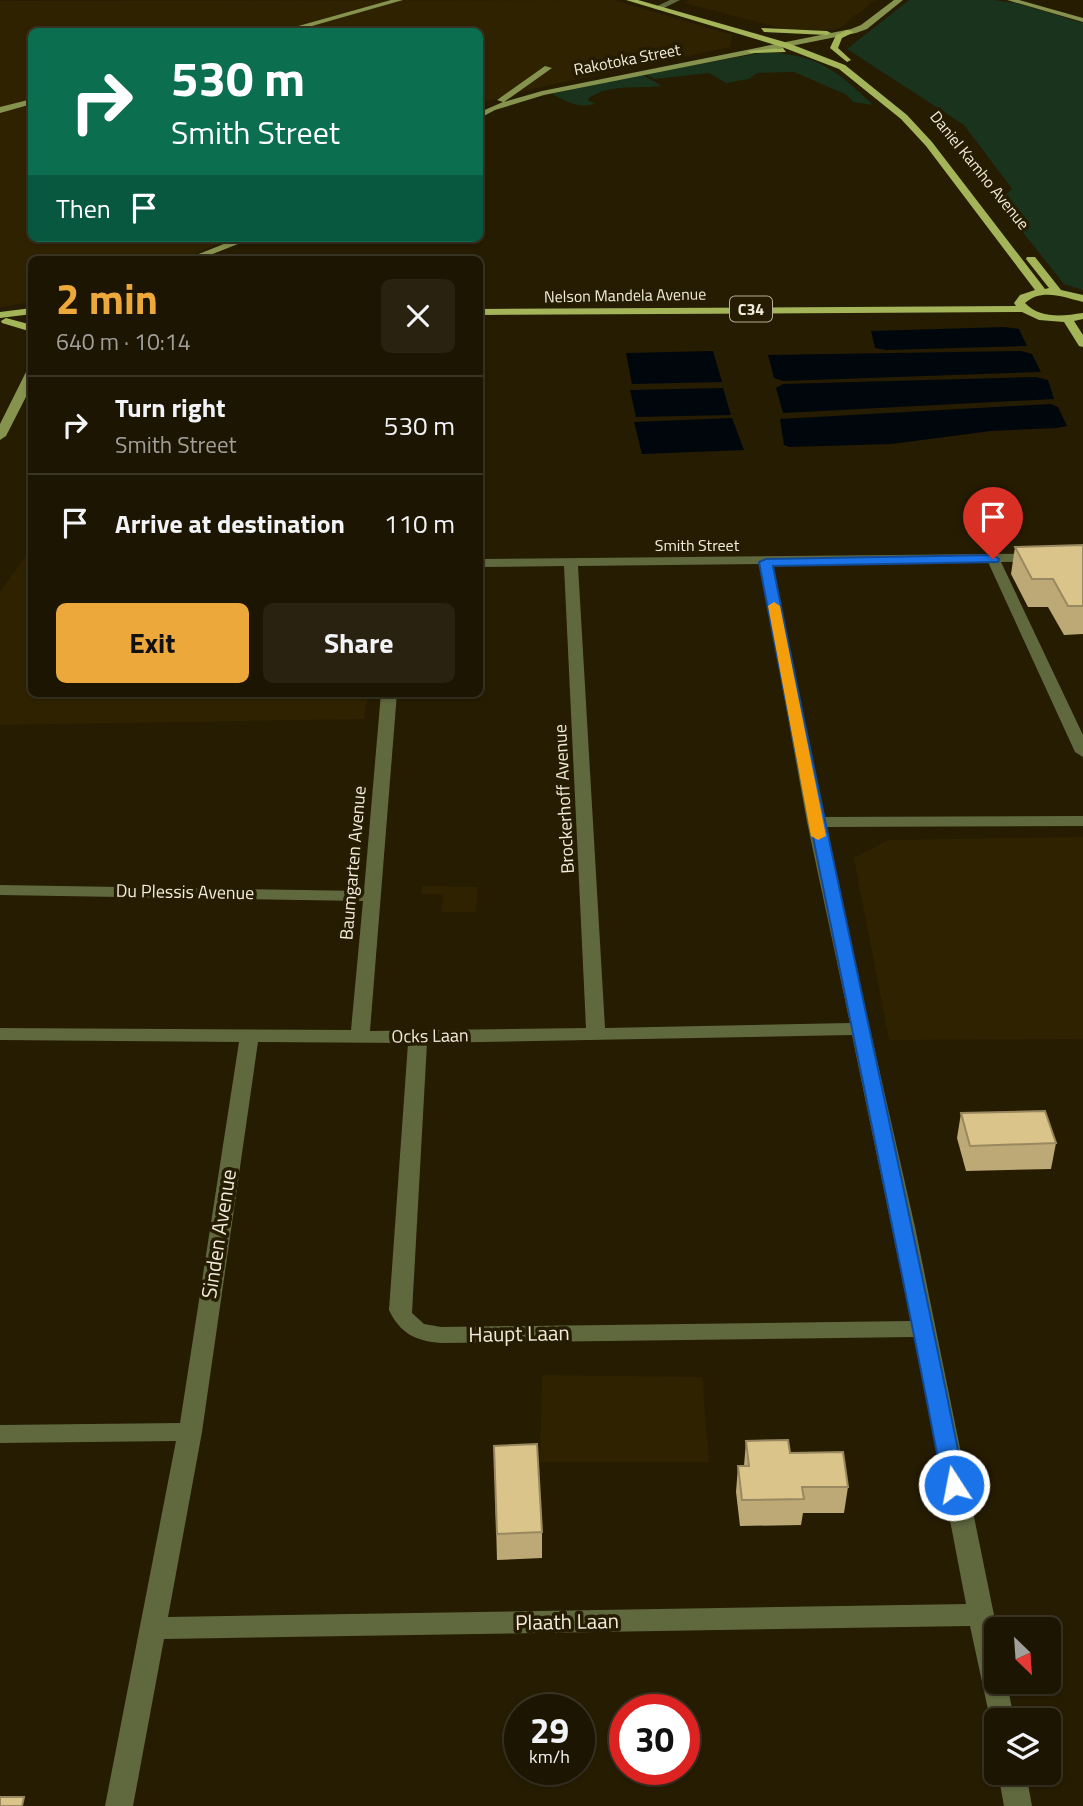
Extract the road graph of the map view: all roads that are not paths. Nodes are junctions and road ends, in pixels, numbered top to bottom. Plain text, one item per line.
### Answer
1 (386, 0) edge
2 (400, 0) edge
3 (630, 0) edge
4 (676, 0) edge
5 (888, 0) edge
6 (900, 0) edge
7 (1011, 0) edge
8 (1032, 0) edge
9 (659, 4) edge
10 (1083, 14) edge
11 (1083, 20) edge
12 (283, 28) edge
13 (295, 28) edge
14 (743, 29) junction
15 (850, 32) junction
16 (827, 33) junction
17 (798, 40) junction
18 (781, 43) junction
19 (746, 50) junction
20 (807, 52) junction
21 (847, 60) junction
22 (856, 65) dead end
23 (548, 68) dead end
24 (28, 100) edge
25 (501, 100) junction
26 (899, 100) dead end
27 (0, 108) edge
28 (483, 108) edge
29 (483, 114) edge
30 (979, 191) dead end
31 (986, 200) dead end
32 (237, 242) edge
33 (252, 242) edge
34 (199, 256) edge
35 (214, 256) edge
36 (1041, 292) junction
37 (1058, 293) junction
38 (1083, 299) edge
39 (1020, 306) junction
40 (483, 309) edge
41 (28, 315) edge
42 (1083, 316) edge
43 (1, 318) edge
44 (1067, 318) junction
45 (28, 328) edge
46 (1083, 344) edge
47 (28, 380) edge
48 (0, 436) edge
49 (1083, 557) edge
50 (993, 559) junction
51 (766, 562) junction
52 (483, 563) edge
53 (571, 564) junction
54 (389, 697) edge
55 (1083, 752) edge
56 (1083, 821) edge
57 (815, 822) junction
58 (0, 890) edge
59 (371, 896) junction
60 (859, 1030) junction
61 (597, 1032) junction
62 (0, 1034) edge
63 (249, 1037) junction
64 (360, 1037) junction
65 (418, 1037) junction
66 (923, 1329) junction
67 (190, 1432) junction
68 (0, 1434) edge
69 (981, 1615) junction
70 (154, 1628) junction
71 (999, 1708) edge
72 (1014, 1785) edge
73 (119, 1806) edge
74 (1018, 1806) edge

1 - 12 street
2 - 13 street
3 - 9 main road
4 - 9 street
5 - 16 street
6 - 15 street
7 - 11 street
8 - 10 street
9 - 14 main road
14 - 16 main road
14 - 17 main road
14 - 18 main road, Daniel Kamho Avenue
14 - 19 main road
15 - 17 street
15 - 21 main road
16 - 17 street
17 - 18 street, Rakotoka Street
17 - 21 main road
18 - 19 street, Rakotoka Street
18 - 20 main road, Daniel Kamho Avenue
19 - 20 main road
19 - 25 street, Rakotoka Street
19 - 29 street, Rakotoka Street
20 - 36 main road, Daniel Kamho Avenue
21 - 22 main road
23 - 25 street
24 - 27 street
25 - 28 street, Rakotoka Street
26 - 30 main road, Daniel Kamho Avenue
31 - 37 main road, Daniel Kamho Avenue
32 - 34 street
33 - 35 street
36 - 37 main road, C34
36 - 39 main road, C34
37 - 38 main road, C34
39 - 40 main road, Nelson Mandela Avenue / C34
39 - 44 main road, C34
41 - 43 main road
42 - 44 main road, C34
43 - 45 main road
44 - 46 main road
47 - 48 street
49 - 50 street, Smith Street
50 - 51 street, Smith Street
50 - 55 street
51 - 53 street, Smith Street
51 - 57 street
52 - 53 street, Smith Street
53 - 61 street, Brockerhoff Avenue
54 - 59 street, Baumgarten Avenue
56 - 57 street
57 - 60 street
58 - 59 street, Du Plessis Avenue
59 - 64 street, Baumgarten Avenue
60 - 61 street, Ocks Laan
60 - 66 street
61 - 65 street, Ocks Laan
62 - 63 street, Ocks Laan
63 - 64 street, Ocks Laan
63 - 67 street, Sinden Avenue
64 - 65 street, Ocks Laan
65 - 66 street, Haupt Laan
66 - 69 street
67 - 68 street
67 - 70 street, Sinden Avenue
69 - 70 street, Plaath Laan
69 - 71 street
70 - 73 street, Sinden Avenue
72 - 74 street

